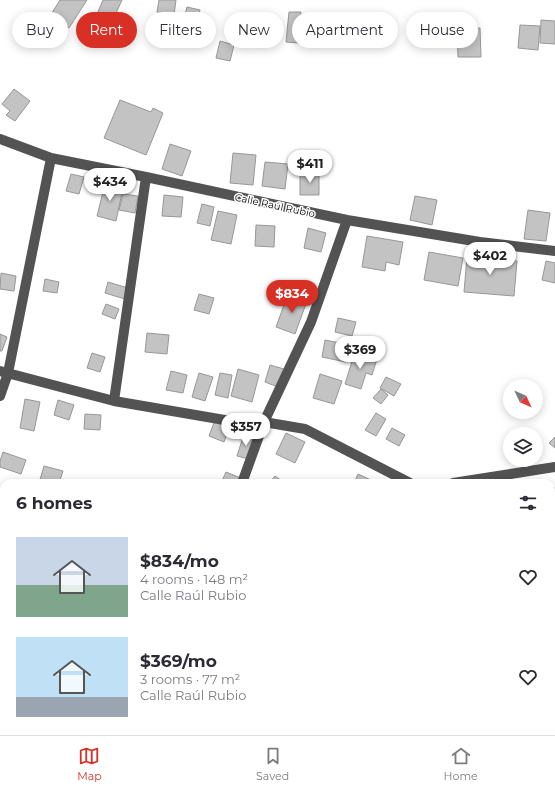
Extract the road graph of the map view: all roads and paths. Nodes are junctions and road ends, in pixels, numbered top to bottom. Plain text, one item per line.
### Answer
1 (0, 139) edge
2 (51, 158) junction
3 (146, 177) junction
4 (347, 220) junction
5 (555, 251) edge
6 (4, 372) edge
7 (0, 396) edge
8 (114, 401) junction
9 (264, 422) junction
10 (555, 467) edge
11 (243, 479) edge
12 (402, 479) edge
13 (478, 479) edge

1 - 2 street, Calle Raúl Rubio
2 - 3 street, Calle Raúl Rubio
2 - 6 street
3 - 4 street, Calle Raúl Rubio
3 - 8 street
4 - 5 street, Calle Raúl Rubio
4 - 9 street
6 - 7 street
6 - 8 street
8 - 9 street
9 - 11 street
9 - 12 street
10 - 13 street

